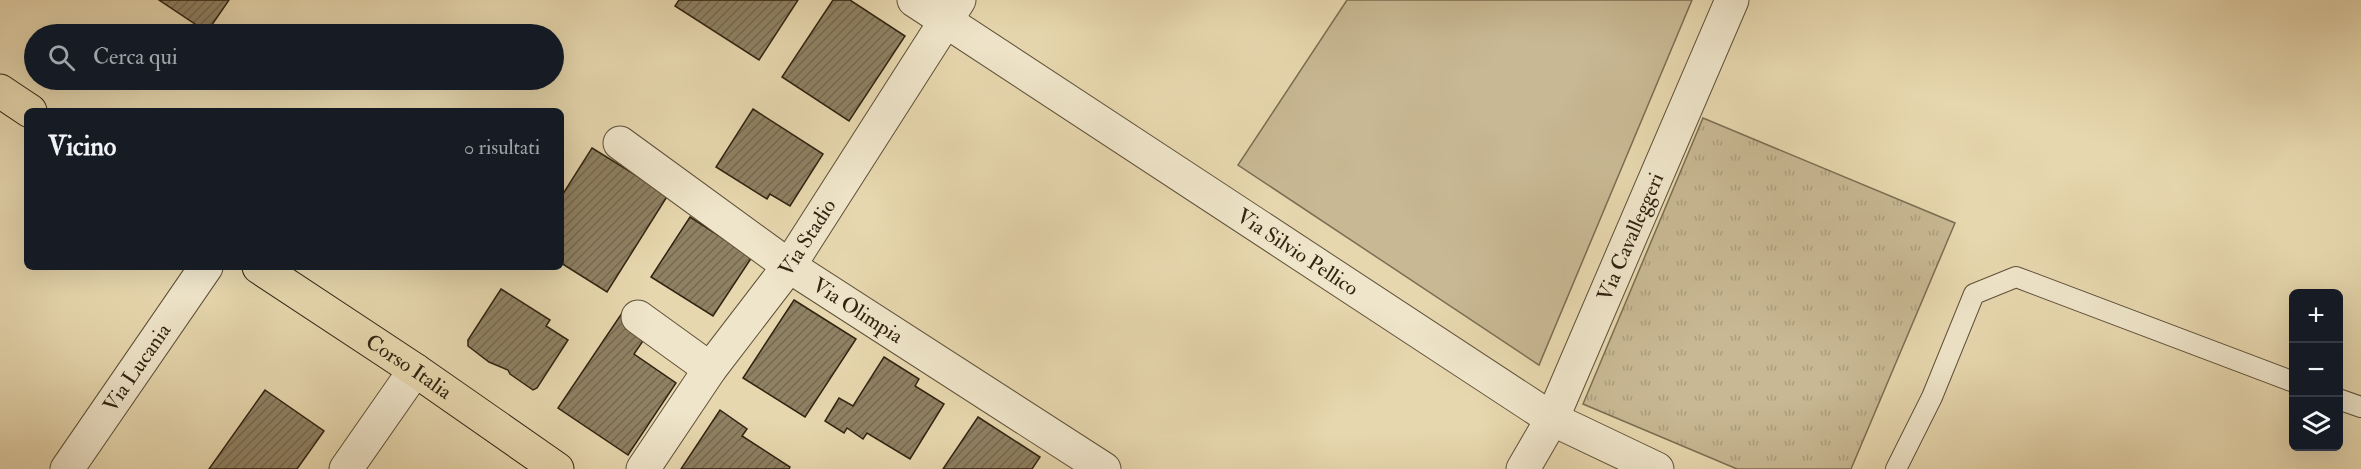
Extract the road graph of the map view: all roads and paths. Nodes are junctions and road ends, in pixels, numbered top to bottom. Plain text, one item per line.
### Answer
1 (914, 0) edge
2 (1732, 0) edge
3 (952, 10) edge
4 (0, 91) edge
5 (26, 108) edge
6 (620, 143) dead end
7 (789, 266) junction
8 (204, 270) edge
9 (264, 270) edge
10 (638, 318) dead end
11 (710, 369) junction
12 (416, 370) junction
13 (2289, 379) edge
14 (2343, 401) edge
15 (2361, 407) edge
16 (1552, 419) junction
17 (67, 469) edge
18 (346, 469) edge
19 (557, 469) edge
20 (643, 469) edge
21 (1104, 469) edge
22 (1523, 469) edge
23 (1657, 469) edge
24 (1896, 469) edge

1 - 3 street, Via Silvio Pellico
2 - 16 street, Via Cavalleggeri
3 - 7 street, Via Stadio
3 - 16 street, Via Silvio Pellico
4 - 5 main road
6 - 7 street, Via Olimpia
7 - 11 street, Via Stadio
7 - 21 street, Via Olimpia
8 - 17 street, Via Lucania
9 - 12 main road, Corso Italia
10 - 11 street
11 - 20 street, Via Stadio
12 - 18 street
12 - 19 main road, Corso Italia
13 - 24 lane
14 - 15 lane
16 - 22 street, Via Cavalleggeri
16 - 23 street, Via Silvio Pellico

